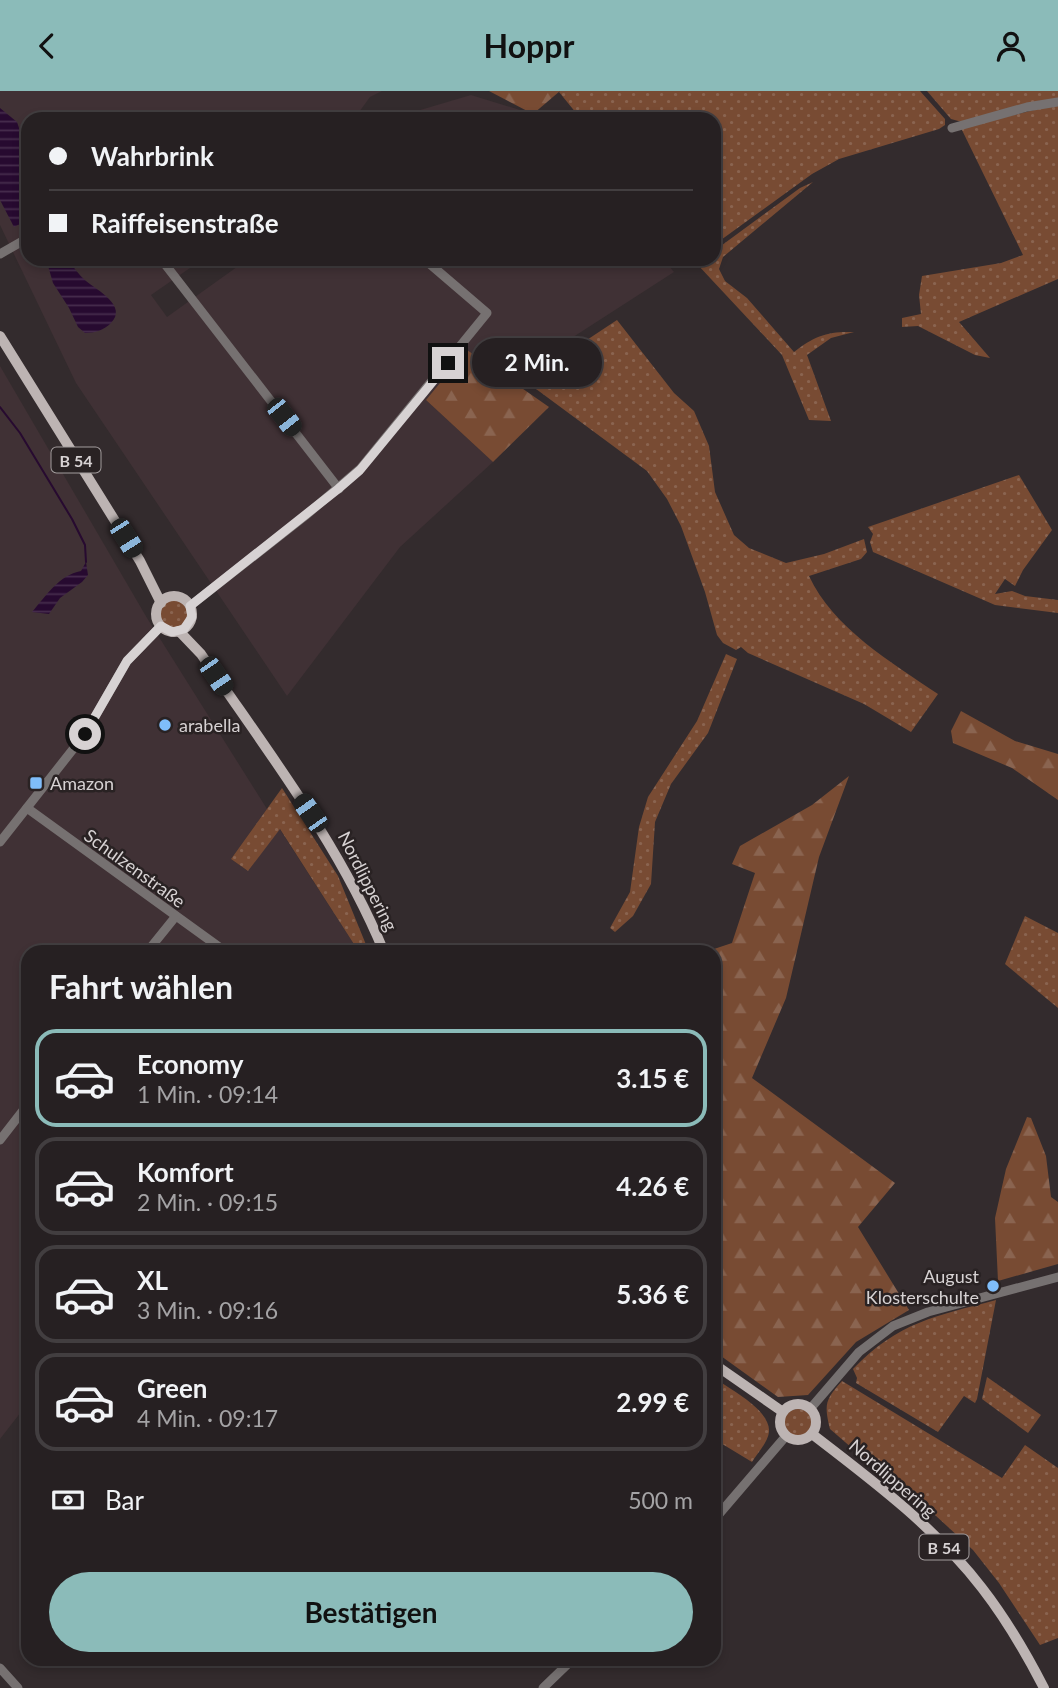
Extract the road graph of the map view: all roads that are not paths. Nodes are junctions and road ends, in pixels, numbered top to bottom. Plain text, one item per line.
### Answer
1 (1058, 102) edge
2 (952, 128) dead end
3 (21, 242) edge
4 (0, 254) edge
5 (167, 266) edge
6 (433, 266) edge
7 (0, 336) edge
8 (338, 489) junction
9 (165, 600) junction
10 (190, 606) junction
11 (161, 626) junction
12 (184, 628) junction
13 (27, 808) junction
14 (0, 842) edge
15 (176, 916) junction
16 (153, 945) edge
17 (216, 945) edge
18 (381, 945) edge
19 (21, 1113) edge
20 (0, 1140) edge
21 (1058, 1277) edge
22 (721, 1369) edge
23 (810, 1409) junction
24 (783, 1412) junction
25 (812, 1434) junction
26 (786, 1436) junction
27 (721, 1512) edge
28 (566, 1666) edge
29 (0, 1668) edge
30 (18, 1688) edge
31 (543, 1688) edge
32 (1044, 1688) edge

1 - 2 street
3 - 4 street
5 - 8 street
6 - 8 street
7 - 9 main road, B 54
8 - 10 street
9 - 10 main road
9 - 11 main road
10 - 12 main road
11 - 12 main road
11 - 13 street
12 - 18 main road, Nordlippering
13 - 14 street
13 - 15 street, Schulzenstraße
15 - 16 street
15 - 17 street, Schulzenstraße
19 - 20 street
21 - 23 street
22 - 24 main road
23 - 24 main road
23 - 25 main road
24 - 26 main road
25 - 26 main road
25 - 32 main road, Nordlippering / B 54
26 - 27 street
28 - 31 street
29 - 30 street

